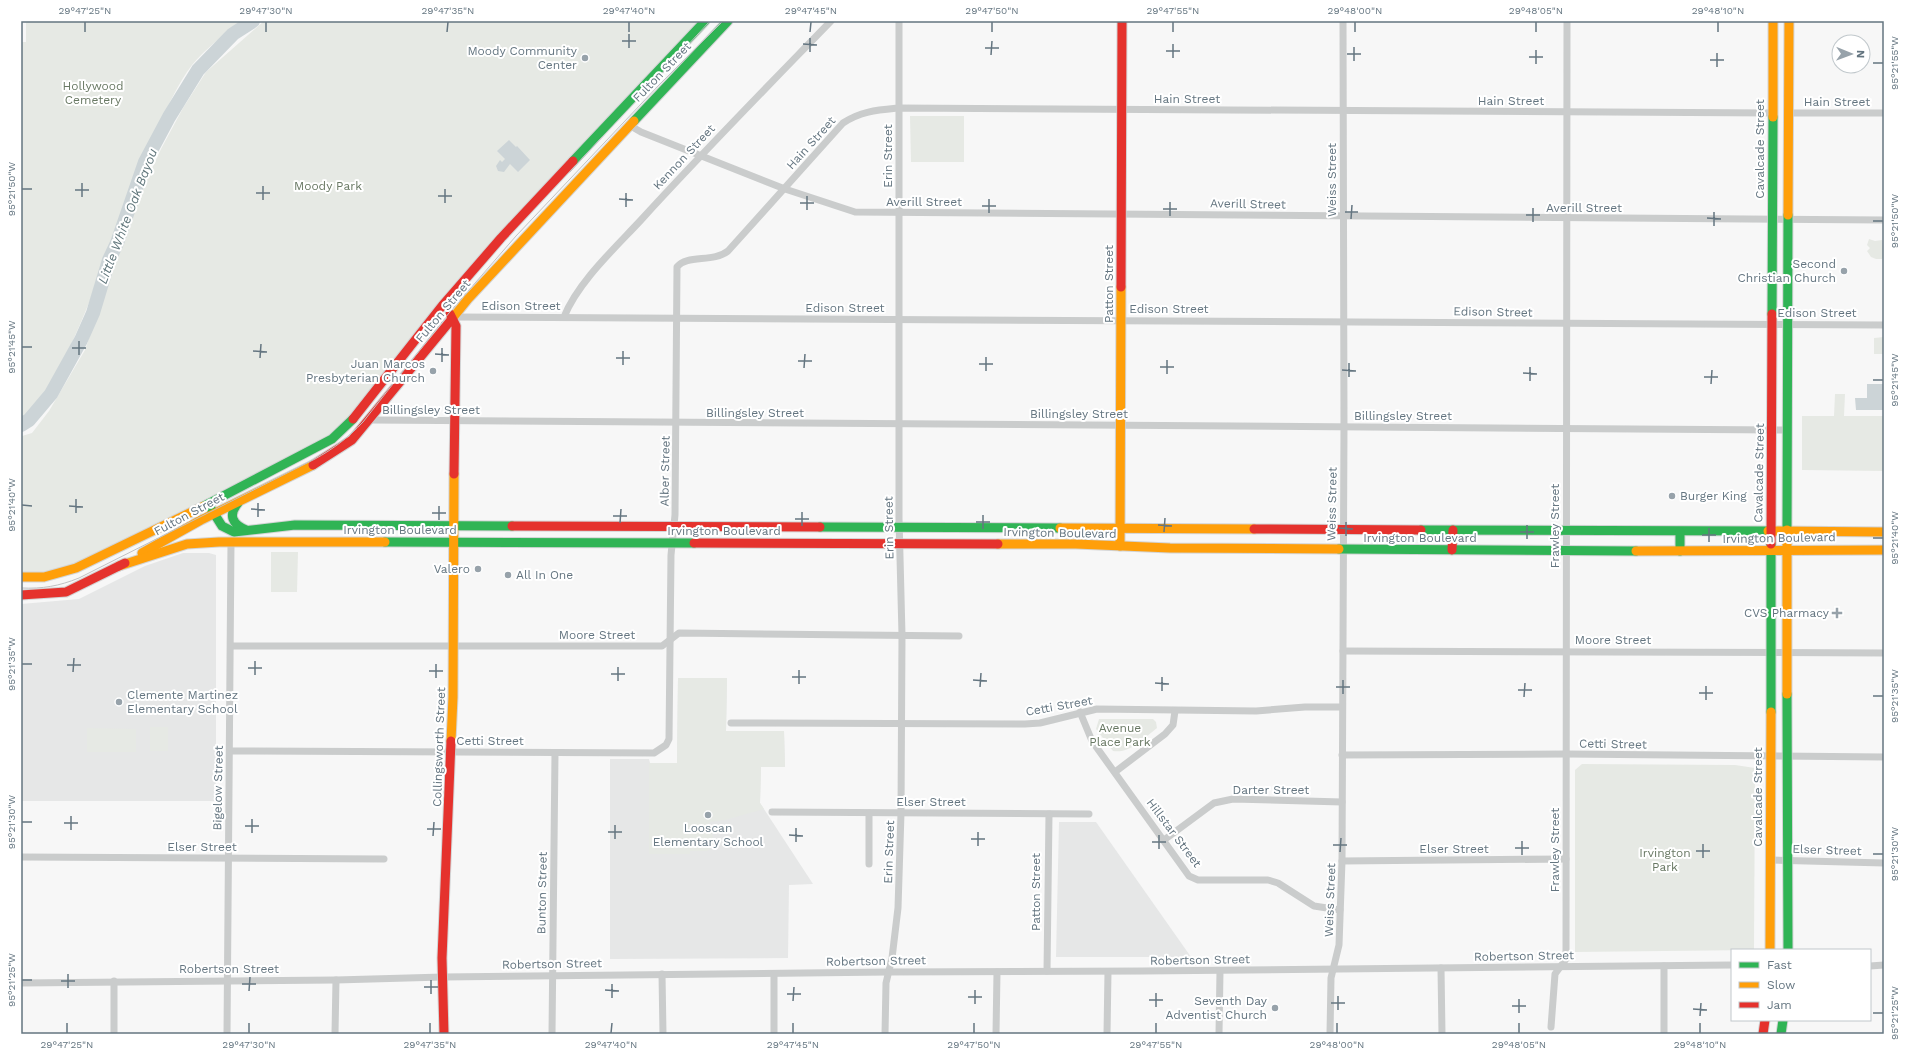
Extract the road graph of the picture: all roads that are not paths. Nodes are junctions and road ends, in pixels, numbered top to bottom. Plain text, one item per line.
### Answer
1 (705, 21) edge
2 (728, 21) edge
3 (831, 21) edge
4 (899, 21) edge
5 (1122, 21) edge
6 (1343, 21) edge
7 (1567, 21) edge
8 (1773, 21) edge
9 (1789, 21) edge
10 (899, 108) junction
11 (1122, 109) junction
12 (1343, 111) junction
13 (1567, 112) junction
14 (1772, 113) junction
15 (1789, 113) junction
16 (1884, 113) edge
17 (629, 125) junction
18 (700, 156) junction
19 (785, 189) junction
20 (899, 213) junction
21 (1121, 213) junction
22 (1343, 216) junction
23 (1566, 219) junction
24 (1772, 220) junction
25 (1788, 220) junction
26 (1884, 220) edge
27 (676, 277) joint
28 (442, 306) junction
29 (453, 317) junction
30 (564, 317) junction
31 (676, 319) junction
32 (899, 319) junction
33 (1122, 320) junction
34 (1344, 321) junction
35 (1566, 324) junction
36 (1772, 324) junction
37 (1788, 324) junction
38 (1884, 325) edge
39 (370, 420) junction
40 (454, 420) junction
41 (676, 423) junction
42 (899, 424) junction
43 (1121, 425) junction
44 (1344, 427) junction
45 (1566, 428) junction
46 (1772, 430) junction
47 (1787, 430) junction
48 (241, 500) junction
49 (208, 504) junction
50 (213, 514) junction
51 (340, 525) junction
52 (454, 526) junction
53 (544, 526) junction
54 (674, 526) junction
55 (787, 526) junction
56 (899, 527) junction
57 (1044, 527) junction
58 (1120, 528) junction
59 (1241, 530) junction
60 (1342, 530) junction
61 (1453, 530) junction
62 (1566, 530) junction
63 (248, 531) junction
64 (1680, 532) junction
65 (1771, 532) junction
66 (1787, 532) junction
67 (1884, 532) edge
68 (231, 542) junction
69 (339, 542) junction
70 (454, 542) junction
71 (672, 542) junction
72 (544, 543) junction
73 (787, 543) junction
74 (900, 545) junction
75 (1044, 545) junction
76 (1120, 546) junction
77 (1240, 549) junction
78 (1342, 549) junction
79 (1771, 549) junction
80 (1787, 549) junction
81 (1452, 550) junction
82 (1566, 550) junction
83 (1884, 550) edge
84 (1680, 551) junction
85 (119, 566) junction
86 (21, 577) edge
87 (21, 595) edge
88 (902, 635) junction
89 (959, 636) dead end
90 (670, 640) junction
91 (231, 646) junction
92 (454, 647) junction
93 (1342, 651) junction
94 (1566, 651) junction
95 (1770, 652) junction
96 (1788, 652) junction
97 (1884, 653) edge
98 (1342, 707) junction
99 (1175, 711) junction
100 (1080, 712) junction
101 (731, 723) dead end
102 (902, 725) junction
103 (230, 751) junction
104 (452, 752) junction
105 (555, 753) junction
106 (654, 753) joint
107 (1566, 754) junction
108 (1342, 755) junction
109 (1770, 755) junction
110 (1788, 756) junction
111 (1884, 757) edge
112 (1115, 772) junction
113 (1342, 802) junction
114 (772, 812) dead end
115 (869, 812) junction
116 (901, 813) junction
117 (1048, 814) junction
118 (1089, 814) dead end
119 (1164, 840) junction
120 (21, 857) edge
121 (228, 858) junction
122 (384, 859) dead end
123 (1566, 859) junction
124 (1342, 860) junction
125 (1770, 860) junction
126 (1788, 860) junction
127 (1884, 863) edge
128 (869, 864) dead end
129 (1340, 910) junction
130 (1770, 949) edge
131 (1788, 949) edge
132 (1731, 965) edge
133 (1884, 965) edge
134 (1560, 966) junction
135 (1664, 966) junction
136 (1871, 966) edge
137 (1334, 968) junction
138 (1441, 968) junction
139 (1047, 971) junction
140 (1220, 971) junction
141 (888, 972) junction
142 (997, 972) junction
143 (1108, 972) junction
144 (662, 974) junction
145 (774, 974) junction
146 (552, 975) junction
147 (443, 977) junction
148 (228, 980) junction
149 (336, 980) junction
150 (114, 981) junction
151 (21, 982) edge
152 (1765, 1021) edge
153 (1783, 1021) edge
154 (1551, 1028) dead end
155 (114, 1034) edge
156 (227, 1034) edge
157 (335, 1034) edge
158 (444, 1034) edge
159 (552, 1034) edge
160 (662, 1034) edge
161 (774, 1034) edge
162 (885, 1034) edge
163 (996, 1034) edge
164 (1107, 1034) edge
165 (1219, 1034) edge
166 (1330, 1034) edge
167 (1442, 1034) edge
168 (1664, 1034) edge
169 (1763, 1034) edge
170 (1781, 1034) edge

1 - 28 main road, Fulton Street
2 - 17 main road, Fulton Street
3 - 18 street, Kennon Street
4 - 10 street, Erin Street
5 - 11 main road, Patton Street
6 - 12 street, Weiss Street
7 - 13 street, Frawley Street
8 - 14 main road, Cavalcade Street
9 - 15 main road
10 - 11 street, Hain Street
10 - 19 street, Hain Street
10 - 20 street, Erin Street
11 - 12 street, Hain Street
11 - 21 main road, Patton Street
12 - 13 street, Hain Street
12 - 22 street, Weiss Street
13 - 14 street, Hain Street
13 - 23 street, Frawley Street
14 - 24 main road, Cavalcade Street
15 - 16 street, Hain Street
15 - 25 main road
17 - 18 street, Averill Street
17 - 29 main road, Fulton Street
18 - 19 street, Averill Street
18 - 30 street, Kennon Street
19 - 20 street, Averill Street
19 - 27 street, Hain Street
20 - 21 street, Averill Street
20 - 32 street, Erin Street
21 - 22 street, Averill Street
21 - 33 main road, Patton Street
22 - 23 street, Averill Street
22 - 34 street, Weiss Street
23 - 24 street, Averill Street
23 - 35 street, Frawley Street
24 - 25 street, Averill Street
24 - 36 main road, Cavalcade Street
25 - 26 street, Averill Street
25 - 37 main road
27 - 31 street, Alber Street
28 - 29 main road
28 - 49 main road, Fulton Street
29 - 30 street, Edison Street
29 - 39 main road, Fulton Street
29 - 40 main road, Collingsworth Street
30 - 31 street, Edison Street
31 - 32 street, Edison Street
31 - 41 street, Alber Street
32 - 33 street, Edison Street
32 - 42 street, Erin Street
33 - 34 street, Edison Street
33 - 43 main road, Patton Street
34 - 35 street, Edison Street
34 - 44 street, Weiss Street
35 - 36 street, Edison Street
35 - 45 street, Frawley Street
36 - 37 street, Edison Street
36 - 46 main road, Cavalcade Street
37 - 38 street, Edison Street
37 - 47 main road
39 - 40 street, Billingsley Street
39 - 48 main road, Fulton Street
40 - 41 street, Billingsley Street
40 - 52 main road, Collingsworth Street
41 - 42 street, Billingsley Street
41 - 54 street, Alber Street
42 - 43 street, Billingsley Street
42 - 56 street, Erin Street
43 - 44 street, Billingsley Street
43 - 58 main road, Patton Street
44 - 45 street, Billingsley Street
44 - 60 street, Weiss Street
45 - 46 street, Billingsley Street
45 - 62 street, Frawley Street
46 - 47 street, Billingsley Street
46 - 65 main road, Cavalcade Street
47 - 66 main road
48 - 50 main road, Fulton Street
48 - 63 main road
49 - 50 main road, Irvington Boulevard
49 - 86 main road, Fulton Street
50 - 63 main road, Irvington Boulevard
50 - 85 main road, Fulton Street
51 - 52 main road, Irvington Boulevard
51 - 63 main road, Irvington Boulevard
51 - 69 main road
52 - 53 main road, Irvington Boulevard
52 - 70 main road, Collingsworth Street
53 - 54 main road, Irvington Boulevard
53 - 72 main road
54 - 55 main road, Irvington Boulevard
54 - 71 street, Alber Street
55 - 56 main road, Irvington Boulevard
55 - 73 main road
56 - 57 main road, Irvington Boulevard
56 - 74 street, Erin Street
57 - 58 main road, Irvington Boulevard
57 - 75 main road
58 - 59 main road, Irvington Boulevard
58 - 76 main road, Patton Street
59 - 60 main road, Irvington Boulevard
59 - 77 main road
60 - 61 main road, Irvington Boulevard
60 - 78 street, Weiss Street
61 - 62 main road, Irvington Boulevard
61 - 81 main road
62 - 64 main road, Irvington Boulevard
62 - 82 street, Frawley Street
64 - 65 main road, Irvington Boulevard
64 - 84 main road
65 - 66 main road, Irvington Boulevard
65 - 79 main road, Cavalcade Street
66 - 67 main road, Irvington Boulevard
66 - 80 main road
68 - 69 main road, Irvington Boulevard
68 - 85 main road, Irvington Boulevard
68 - 91 street, Bigelow Street
69 - 70 main road, Irvington Boulevard
70 - 72 main road, Irvington Boulevard
70 - 92 main road, Collingsworth Street
71 - 72 main road, Irvington Boulevard
71 - 73 main road, Irvington Boulevard
71 - 90 street, Alber Street
73 - 74 main road, Irvington Boulevard
74 - 75 main road, Irvington Boulevard
74 - 88 street, Erin Street
75 - 76 main road, Irvington Boulevard
76 - 77 main road, Irvington Boulevard
77 - 78 main road, Irvington Boulevard
78 - 81 main road, Irvington Boulevard
78 - 93 street, Weiss Street
79 - 80 main road, Irvington Boulevard
79 - 84 main road, Irvington Boulevard
79 - 95 main road, Cavalcade Street
80 - 83 main road, Irvington Boulevard
80 - 96 main road
81 - 82 main road, Irvington Boulevard
82 - 84 main road, Irvington Boulevard
82 - 94 street, Frawley Street
85 - 87 main road, Fulton Street
88 - 89 street, Moore Street
88 - 90 street, Moore Street
88 - 102 street, Erin Street
90 - 92 street, Moore Street
90 - 106 street, Alber Street
91 - 92 street, Moore Street
91 - 103 street, Bigelow Street
92 - 104 main road, Collingsworth Street
93 - 94 street, Moore Street
93 - 98 street, Weiss Street
94 - 95 street, Moore Street
94 - 107 street, Frawley Street
95 - 96 street, Moore Street
95 - 109 main road, Cavalcade Street
96 - 97 street, Moore Street
96 - 110 main road
98 - 99 street, Cetti Street
98 - 108 street, Weiss Street
99 - 100 street, Cetti Street
99 - 112 street
100 - 102 street, Cetti Street
100 - 112 street, Hillstar Street
101 - 102 street, Cetti Street
102 - 116 street, Erin Street
103 - 104 street, Cetti Street
103 - 121 street, Bigelow Street
104 - 105 street, Cetti Street
104 - 147 main road, Collingsworth Street
105 - 106 street, Cetti Street
105 - 146 street, Bunton Street
107 - 108 street, Cetti Street
107 - 109 street, Cetti Street
107 - 123 street, Frawley Street
108 - 113 street, Weiss Street
109 - 110 street, Cetti Street
109 - 125 main road, Cavalcade Street
110 - 111 street, Cetti Street
110 - 126 main road
112 - 119 street, Hillstar Street
113 - 119 street, Darter Street
113 - 124 street, Weiss Street
114 - 115 street, Elser Street
115 - 116 street, Elser Street
115 - 128 street
116 - 117 street, Elser Street
116 - 141 street, Erin Street
117 - 118 street, Elser Street
117 - 139 street, Patton Street
119 - 129 street, Hillstar Street
120 - 121 street, Elser Street
121 - 122 street, Elser Street
121 - 148 street, Bigelow Street
123 - 124 street, Elser Street
123 - 134 street, Frawley Street
124 - 129 street, Weiss Street
125 - 126 street, Elser Street
125 - 130 main road, Cavalcade Street
126 - 127 street, Elser Street
126 - 131 main road
129 - 137 street, Weiss Street
132 - 135 street, Robertson Street
133 - 136 street
134 - 135 street, Robertson Street
134 - 138 street, Robertson Street
134 - 154 street, Frawley Street
135 - 168 street
137 - 138 street, Robertson Street
137 - 140 street, Robertson Street
137 - 166 street, Weiss Street
138 - 167 street
139 - 142 street, Robertson Street
139 - 143 street, Robertson Street
140 - 143 street, Robertson Street
140 - 165 street
141 - 142 street, Robertson Street
141 - 145 street, Robertson Street
141 - 162 street, Erin Street
142 - 163 street
143 - 164 street
144 - 145 street, Robertson Street
144 - 146 street, Robertson Street
144 - 160 street
145 - 161 street
146 - 147 street, Robertson Street
146 - 159 street, Bunton Street
147 - 149 street, Robertson Street
147 - 158 main road, Collingsworth Street
148 - 149 street, Robertson Street
148 - 150 street, Robertson Street
148 - 156 street, Bigelow Street
149 - 157 street
150 - 151 street, Robertson Street
150 - 155 street
152 - 169 main road
153 - 170 main road

